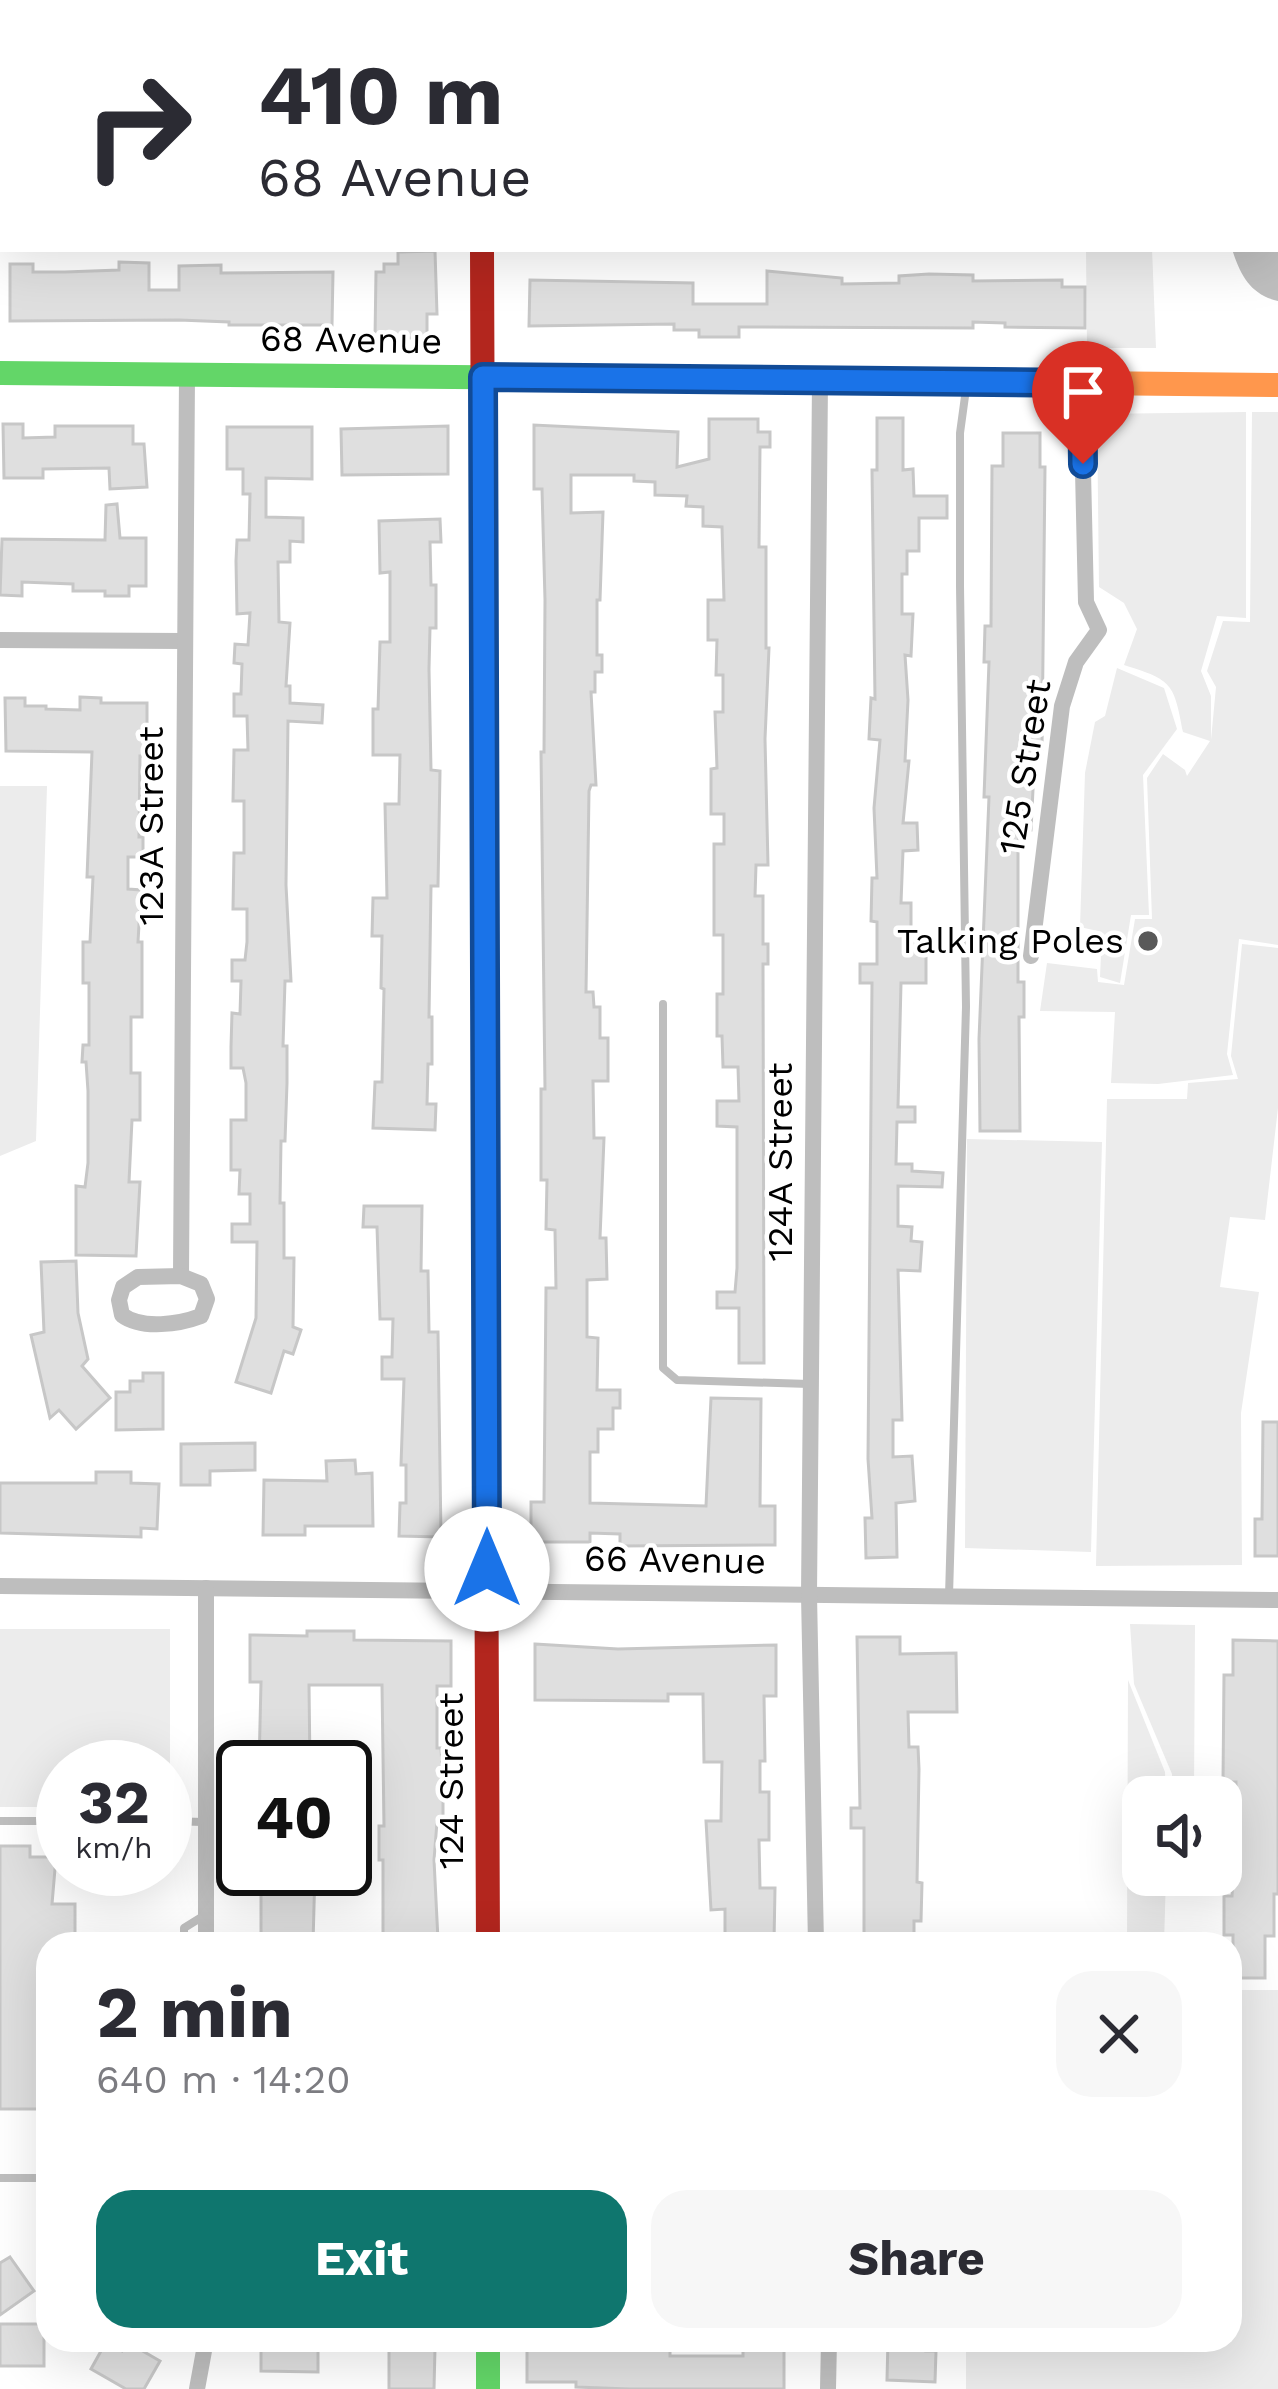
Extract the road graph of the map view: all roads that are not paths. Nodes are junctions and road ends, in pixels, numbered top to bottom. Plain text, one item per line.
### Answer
1 (482, 252) edge
2 (0, 373) edge
3 (188, 375) junction
4 (483, 377) junction
5 (820, 381) junction
6 (968, 382) junction
7 (1082, 383) junction
8 (1278, 385) edge
9 (0, 640) edge
10 (184, 641) junction
11 (1031, 956) dead end
12 (664, 1004) dead end
13 (181, 1276) junction
14 (811, 1384) junction
15 (0, 1586) edge
16 (206, 1588) junction
17 (487, 1592) junction
18 (809, 1595) junction
19 (950, 1596) junction
20 (1278, 1600) edge
21 (0, 1821) edge
22 (36, 1821) edge
23 (192, 1822) edge
24 (206, 1822) junction
25 (206, 1914) junction
26 (184, 1932) edge
27 (206, 1932) edge
28 (488, 1932) edge
29 (816, 1932) edge
30 (0, 2178) edge
31 (36, 2178) edge
32 (204, 2352) edge
33 (488, 2352) edge
34 (829, 2352) edge
35 (197, 2389) edge
36 (488, 2389) edge
37 (828, 2389) edge

1 - 4 street, 124 Street
2 - 3 street, 68 Avenue
3 - 4 street, 68 Avenue
3 - 10 street, 123A Street
4 - 5 street, 68 Avenue
4 - 17 street, 124 Street
5 - 6 street, 68 Avenue
5 - 14 street, 124A Street
6 - 7 street, 68 Avenue
6 - 19 lane
7 - 8 street, 68 Avenue
7 - 11 street, 125 Street
9 - 10 street
10 - 13 street, 123A Street
12 - 14 lane
13 - 13 street, 123A Street
14 - 18 street, 124A Street
15 - 16 street, 66 Avenue
16 - 17 street, 66 Avenue
16 - 24 street
17 - 18 street, 66 Avenue
17 - 28 street, 124 Street
18 - 19 street, 66 Avenue
18 - 29 street, 124A Street
19 - 20 street, 66 Avenue
21 - 22 lane
23 - 24 lane
24 - 25 street
25 - 26 lane
25 - 27 street
30 - 31 lane
32 - 35 street
33 - 36 street
34 - 37 street

